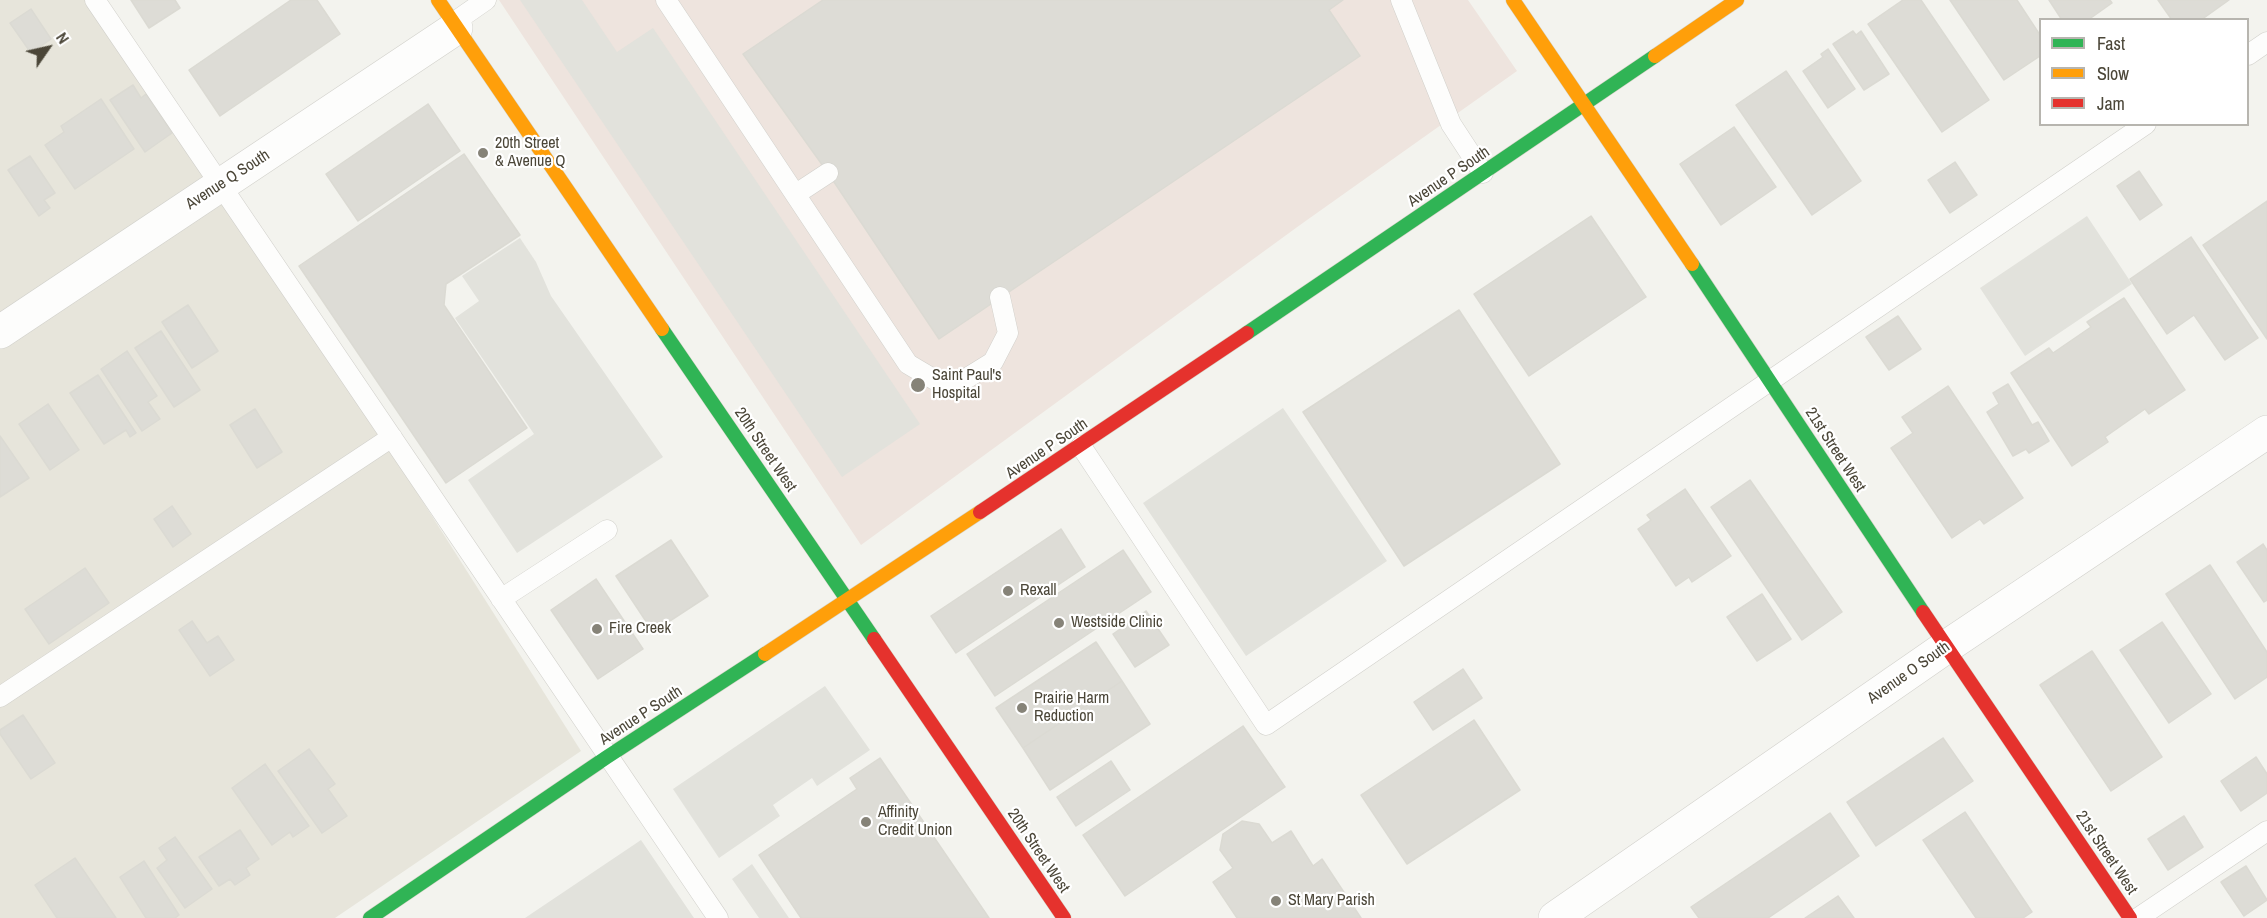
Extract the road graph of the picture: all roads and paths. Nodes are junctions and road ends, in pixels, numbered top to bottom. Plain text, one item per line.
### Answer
1 (95, 0) edge
2 (438, 0) edge
3 (486, 0) edge
4 (666, 0) edge
5 (1401, 0) edge
6 (1513, 0) edge
7 (1737, 0) edge
8 (455, 25) junction
9 (2267, 42) edge
10 (2249, 54) edge
11 (1584, 104) junction
12 (2143, 126) edge
13 (828, 173) dead end
14 (1484, 173) junction
15 (221, 184) junction
16 (796, 194) junction
17 (1000, 297) dead end
18 (0, 332) edge
19 (1770, 380) junction
20 (2267, 432) edge
21 (392, 437) junction
22 (1081, 446) junction
23 (607, 530) dead end
24 (501, 599) junction
25 (846, 601) junction
26 (1946, 647) junction
27 (0, 697) edge
28 (608, 757) junction
29 (2267, 831) edge
30 (370, 918) edge
31 (718, 918) edge
32 (1064, 918) edge
33 (1555, 918) edge
34 (2130, 918) edge
35 (2138, 918) edge

1 - 15 lane
2 - 8 main road, 20th Street West
3 - 8 lane
4 - 16 lane
5 - 14 lane
6 - 11 main road, 21st Street West
7 - 11 main road, Avenue P South
8 - 15 street, Avenue Q South
8 - 25 main road, 20th Street West
9 - 10 lane
11 - 14 main road, Avenue P South
11 - 19 main road, 21st Street West
12 - 19 lane
13 - 16 lane
14 - 22 main road, Avenue P South
15 - 18 street, Avenue Q South
15 - 21 lane
16 - 17 lane
19 - 22 lane
19 - 26 main road, 21st Street West
20 - 26 street, Avenue O South
21 - 24 lane
21 - 27 lane
22 - 25 main road, Avenue P South
23 - 24 lane
24 - 28 lane
25 - 28 main road, Avenue P South
25 - 32 main road, 20th Street West
26 - 33 street, Avenue O South
26 - 34 main road, 21st Street West
28 - 30 main road, Avenue P South
28 - 31 lane
29 - 35 lane

